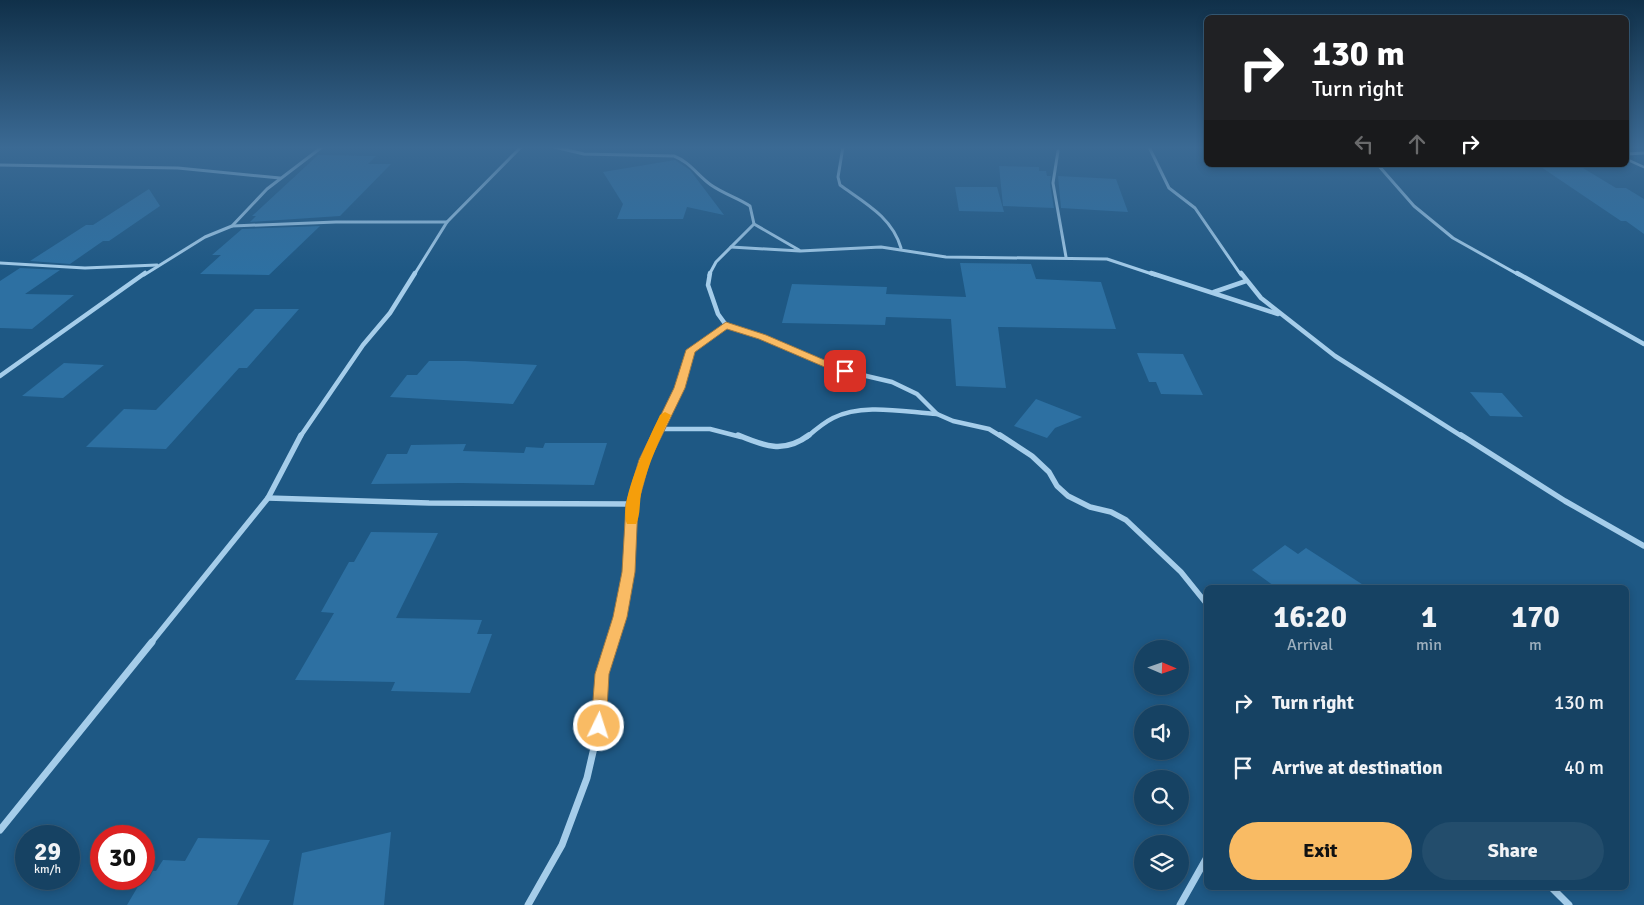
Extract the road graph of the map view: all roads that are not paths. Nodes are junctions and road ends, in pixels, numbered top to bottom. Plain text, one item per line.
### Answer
1 (266, 189) edge
2 (479, 189) edge
3 (717, 189) edge
4 (845, 189) edge
5 (1054, 189) edge
6 (1171, 189) edge
7 (1399, 189) edge
8 (447, 222) junction
9 (754, 224) junction
10 (232, 226) junction
11 (731, 247) junction
12 (901, 248) junction
13 (800, 251) junction
14 (1066, 257) junction
15 (0, 263) edge
16 (156, 265) junction
17 (1246, 282) junction
18 (1212, 293) junction
19 (1281, 315) junction
20 (726, 325) junction
21 (1644, 344) edge
22 (0, 376) edge
23 (937, 414) junction
24 (658, 429) junction
25 (268, 498) junction
26 (632, 504) junction
27 (1644, 546) edge
28 (1204, 601) edge
29 (0, 830) edge
30 (1204, 863) edge
31 (1554, 890) edge
32 (528, 905) edge
33 (1180, 905) edge
34 (1569, 905) edge

1 - 10 street
2 - 8 street
3 - 9 street
4 - 12 street
5 - 14 street
6 - 17 street
7 - 21 street
8 - 10 street
8 - 25 street
9 - 11 street
9 - 13 street
10 - 16 street
11 - 13 street
11 - 20 street
12 - 13 street
12 - 14 street
14 - 18 street
15 - 16 street
16 - 22 street
17 - 18 street
17 - 19 street
18 - 19 street
19 - 27 street
20 - 23 street
20 - 24 street
23 - 24 street
23 - 28 street
24 - 26 street
25 - 26 street
25 - 29 street
26 - 32 street
30 - 33 street
31 - 34 street

